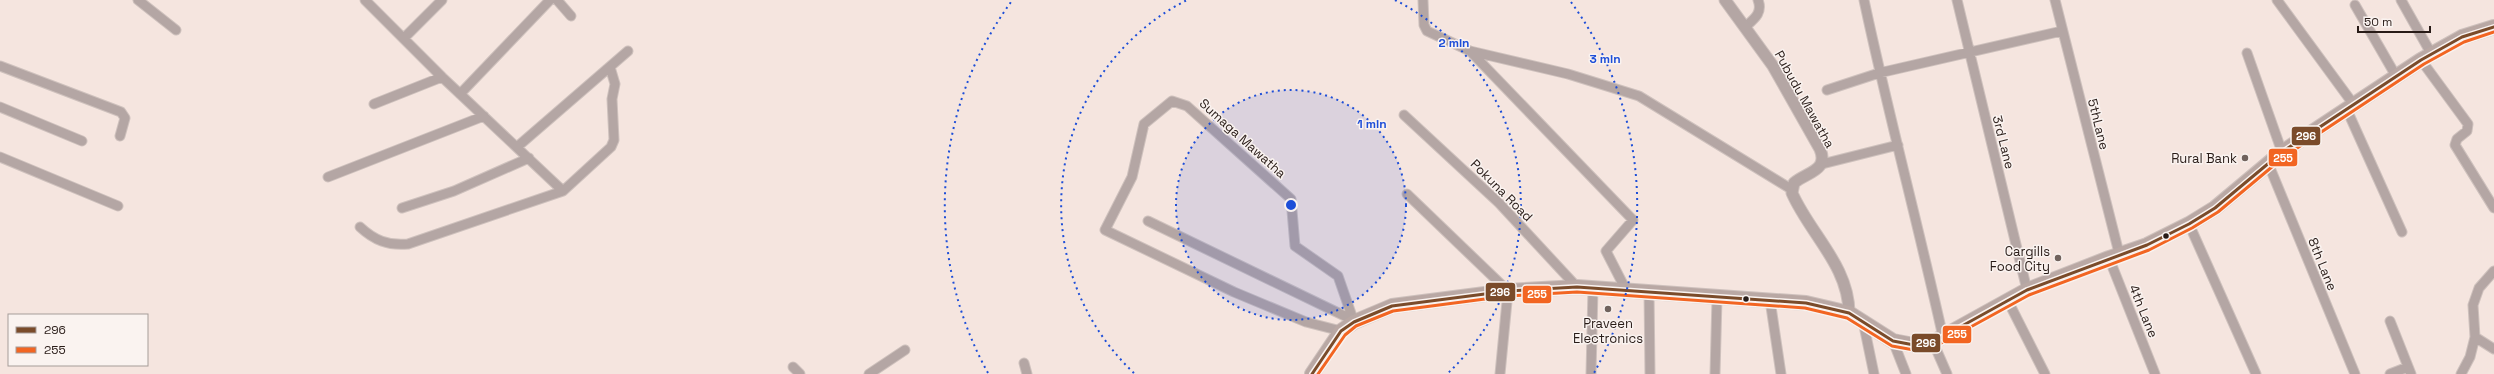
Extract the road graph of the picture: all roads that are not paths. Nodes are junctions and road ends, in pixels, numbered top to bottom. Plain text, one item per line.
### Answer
1 (138, 0) edge
2 (366, 0) edge
3 (442, 0) edge
4 (550, 0) edge
5 (558, 0) edge
6 (1423, 0) edge
7 (1726, 0) edge
8 (1758, 0) edge
9 (1864, 0) edge
10 (1957, 0) edge
11 (2055, 0) edge
12 (2277, 0) edge
13 (2401, 0) edge
14 (2355, 5) dead end
15 (571, 16) dead end
16 (1745, 27) junction
17 (2494, 27) edge
18 (176, 30) dead end
19 (2062, 31) junction
20 (404, 38) junction
21 (628, 51) dead end
22 (1470, 51) junction
23 (1969, 52) junction
24 (2247, 53) dead end
25 (2426, 57) junction
26 (0, 66) edge
27 (610, 67) junction
28 (1879, 73) junction
29 (2396, 76) junction
30 (442, 77) junction
31 (1827, 90) dead end
32 (460, 94) junction
33 (374, 104) dead end
34 (0, 107) edge
35 (2350, 108) junction
36 (1404, 115) dead end
37 (484, 116) junction
38 (120, 136) dead end
39 (82, 141) dead end
40 (1898, 145) junction
41 (517, 147) junction
42 (2282, 152) junction
43 (0, 157) edge
44 (529, 158) junction
45 (2268, 163) junction
46 (1822, 164) junction
47 (328, 177) dead end
48 (1791, 189) junction
49 (563, 191) junction
50 (1407, 194) dead end
51 (118, 206) dead end
52 (402, 208) dead end
53 (2494, 208) edge
54 (1148, 221) dead end
55 (2189, 224) junction
56 (360, 227) dead end
57 (2402, 232) dead end
58 (2114, 256) junction
59 (2494, 271) edge
60 (2491, 280) edge
61 (1577, 287) junction
62 (1593, 288) junction
63 (1626, 290) junction
64 (2027, 290) junction
65 (1508, 291) junction
66 (1648, 291) junction
67 (1716, 298) junction
68 (1770, 300) junction
69 (2008, 301) junction
70 (1849, 313) junction
71 (1353, 321) junction
72 (1863, 321) junction
73 (2390, 321) dead end
74 (1342, 331) junction
75 (2475, 337) junction
76 (1938, 340) junction
77 (1893, 341) junction
78 (2494, 349) edge
79 (905, 350) dead end
80 (1024, 363) dead end
81 (793, 366) dead end
82 (2409, 370) edge
83 (800, 374) edge
84 (869, 374) edge
85 (1027, 374) edge
86 (1312, 374) edge
87 (1500, 374) edge
88 (1591, 374) edge
89 (1650, 374) edge
90 (1715, 374) edge
91 (1781, 374) edge
92 (1874, 374) edge
93 (1906, 374) edge
94 (1947, 374) edge
95 (2045, 374) edge
96 (2155, 374) edge
97 (2256, 374) edge
98 (2355, 374) edge
99 (2390, 374) edge
100 (2460, 374) edge

1 - 18 street
2 - 20 street
3 - 20 street
4 - 32 street
5 - 15 street
6 - 22 street
7 - 16 street, Pubudu Mawatha
8 - 16 street
9 - 28 street
10 - 23 street, 3rd Lane
11 - 19 street, 5thLane
12 - 35 street
13 - 25 street
14 - 29 street
16 - 46 street, Pubudu Mawatha
17 - 25 main road
19 - 23 street
19 - 58 street, 5thLane
20 - 30 street
21 - 27 street
22 - 48 street
22 - 63 street
23 - 28 street
23 - 64 street, 3rd Lane
24 - 42 street
25 - 29 main road
25 - 53 street
26 - 38 street
27 - 41 street
27 - 49 street
28 - 31 street
28 - 40 street
29 - 35 main road
30 - 32 street
30 - 33 street
32 - 37 street
34 - 39 street
35 - 42 main road
35 - 57 street
36 - 61 street, Pokuna Road
37 - 41 street
37 - 47 street
40 - 46 street
40 - 76 street
41 - 44 street
42 - 45 main road
43 - 51 street
44 - 49 street
44 - 52 street
45 - 55 main road
45 - 98 street, 8th Lane
46 - 48 street, Pubudu Mawatha
48 - 70 street
49 - 56 street
50 - 65 street
54 - 71 street
55 - 58 main road
55 - 97 street
58 - 64 main road
58 - 96 street, 4th Lane
59 - 60 street
60 - 75 street
61 - 62 main road
61 - 65 main road
62 - 63 main road
62 - 88 street
63 - 66 main road
64 - 69 main road
65 - 71 main road
65 - 87 street
66 - 67 main road
66 - 89 street
67 - 68 main road
67 - 90 street
68 - 70 main road
68 - 91 street
69 - 76 main road
69 - 95 street
70 - 72 main road
71 - 74 main road
71 - 74 street, Sumaga Mawatha
72 - 77 main road
72 - 92 street
73 - 82 street
74 - 86 main road
75 - 78 street
75 - 100 street
76 - 77 main road
76 - 94 street
77 - 93 street
79 - 84 street
80 - 85 street
81 - 83 street
82 - 99 street

